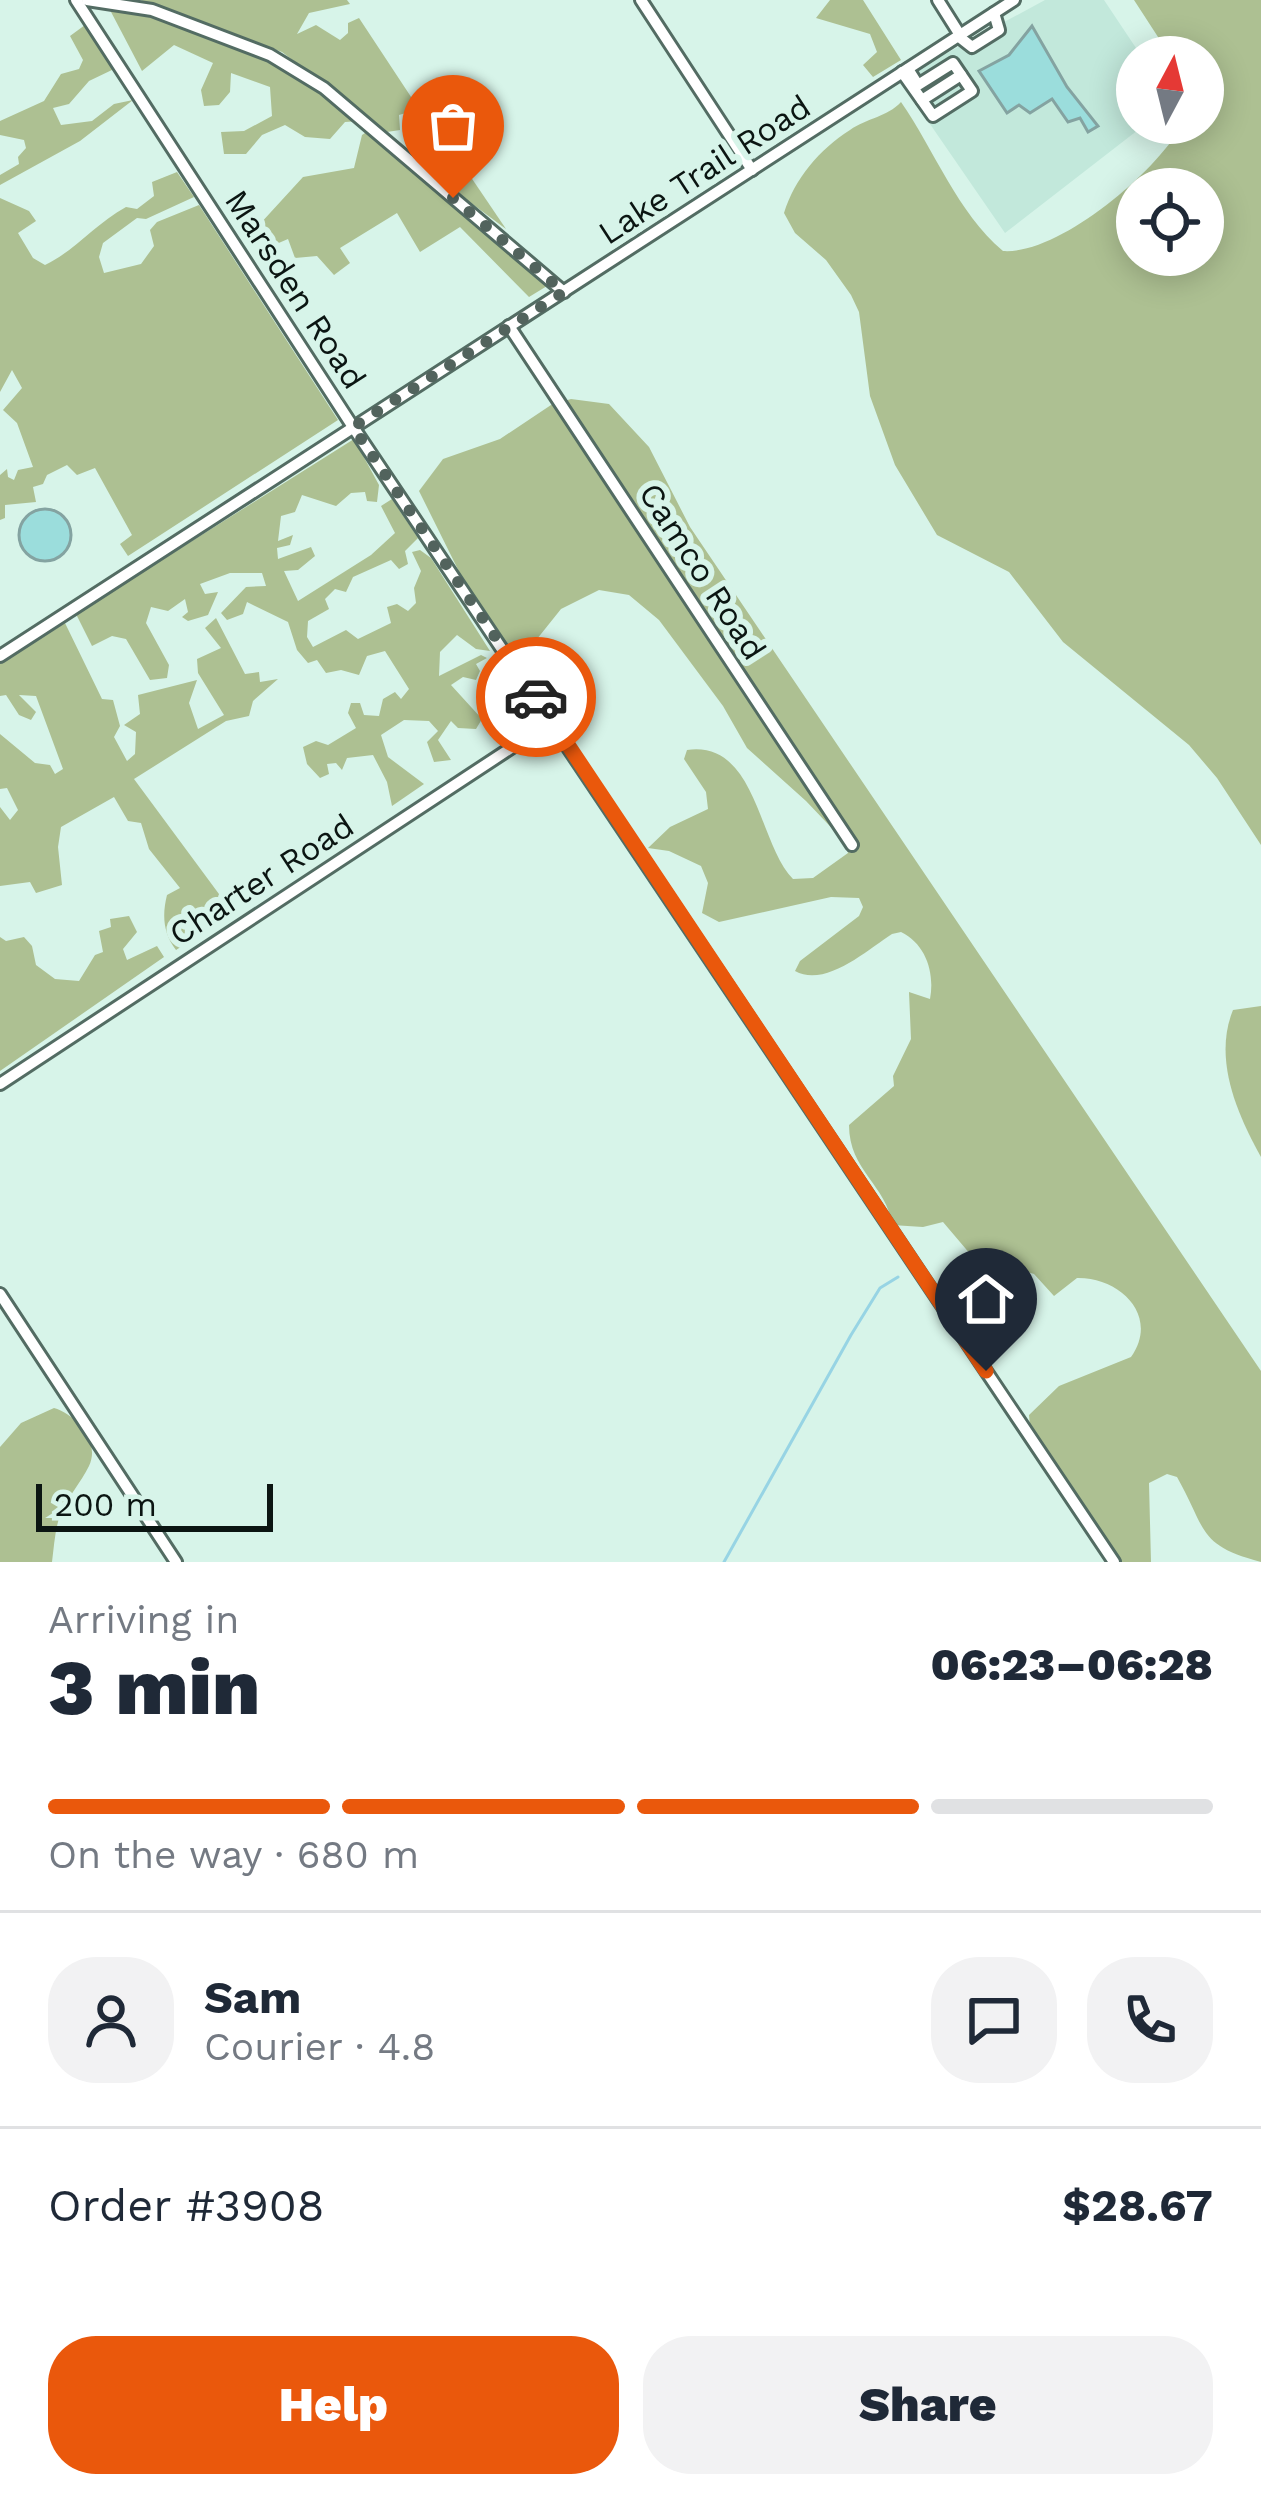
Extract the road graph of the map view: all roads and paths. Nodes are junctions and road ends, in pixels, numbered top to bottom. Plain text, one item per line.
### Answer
1 (76, 0) edge
2 (87, 0) edge
3 (641, 0) edge
4 (938, 0) edge
5 (1014, 0) edge
6 (994, 13) junction
7 (959, 36) junction
8 (905, 70) junction
9 (961, 74) junction
10 (922, 100) junction
11 (752, 170) junction
12 (564, 292) junction
13 (509, 326) junction
14 (353, 427) junction
15 (0, 656) edge
16 (552, 721) junction
17 (852, 845) dead end
18 (0, 1084) edge
19 (0, 1294) edge
20 (176, 1562) edge
21 (1114, 1562) edge

1 - 14 street, Marsden Road
2 - 12 street
3 - 11 street
4 - 7 street
5 - 6 street, Lake Trail Road
6 - 7 street, Lake Trail Road
6 - 7 street
7 - 8 street, Lake Trail Road
8 - 9 street
8 - 10 street
8 - 11 street, Lake Trail Road
9 - 10 street
9 - 10 street
11 - 12 street, Lake Trail Road
12 - 13 street, Lake Trail Road
13 - 14 street, Lake Trail Road
13 - 17 street, Camco Road
14 - 15 street, Lake Trail Road
14 - 16 street, Marsden Road
16 - 18 street, Charter Road
16 - 21 street, Marsden Road
19 - 20 street

